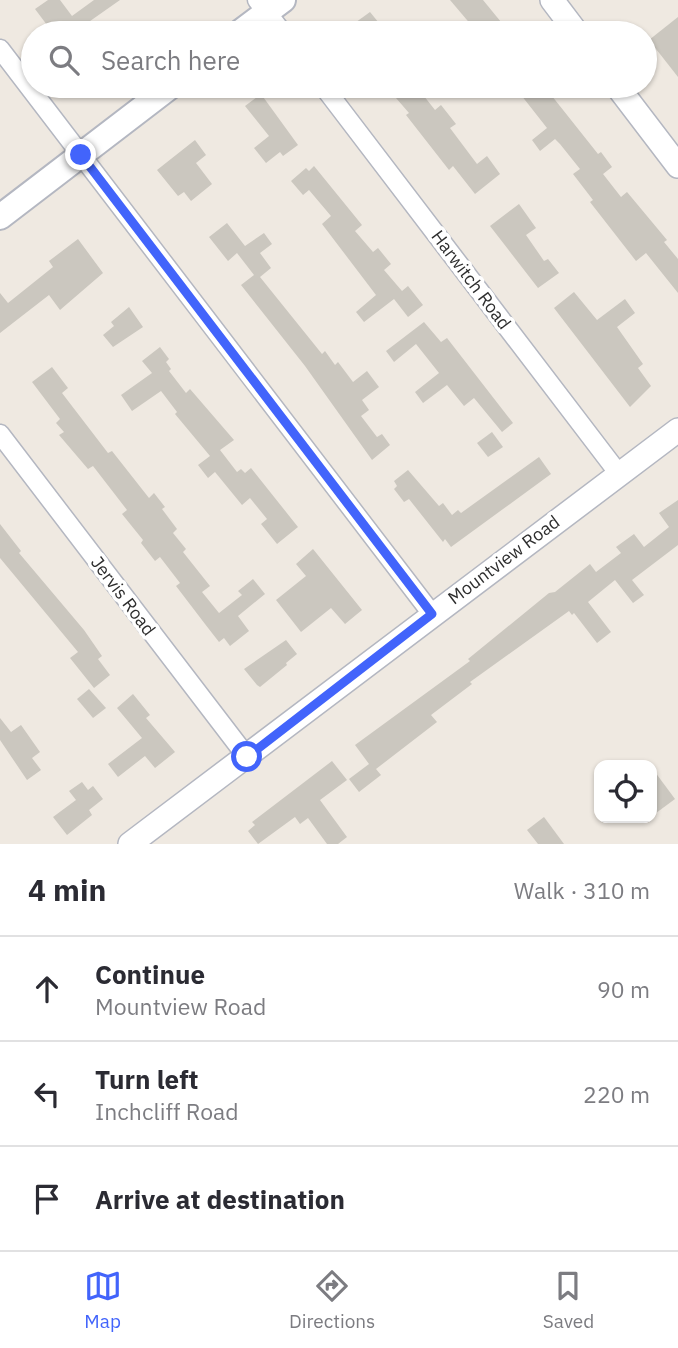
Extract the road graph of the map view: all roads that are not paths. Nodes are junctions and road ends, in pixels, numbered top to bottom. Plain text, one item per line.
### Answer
1 (552, 0) edge
2 (269, 4) edge
3 (251, 21) edge
4 (277, 21) edge
5 (568, 21) edge
6 (0, 49) edge
7 (21, 76) edge
8 (37, 98) edge
9 (155, 98) edge
10 (332, 98) edge
11 (626, 98) edge
12 (81, 155) junction
13 (678, 166) edge
14 (0, 217) edge
15 (678, 430) edge
16 (0, 434) edge
17 (619, 474) junction
18 (432, 614) junction
19 (247, 757) junction
20 (130, 844) edge

1 - 5 street
2 - 3 main road
2 - 4 street
6 - 7 street
8 - 12 street
9 - 12 main road
10 - 17 street, Harwitch Road
11 - 13 street
12 - 14 main road
12 - 18 street
15 - 17 street, Mountview Road
16 - 19 street, Jervis Road
17 - 18 street, Mountview Road
18 - 19 street, Mountview Road
19 - 20 street, Mountview Road

